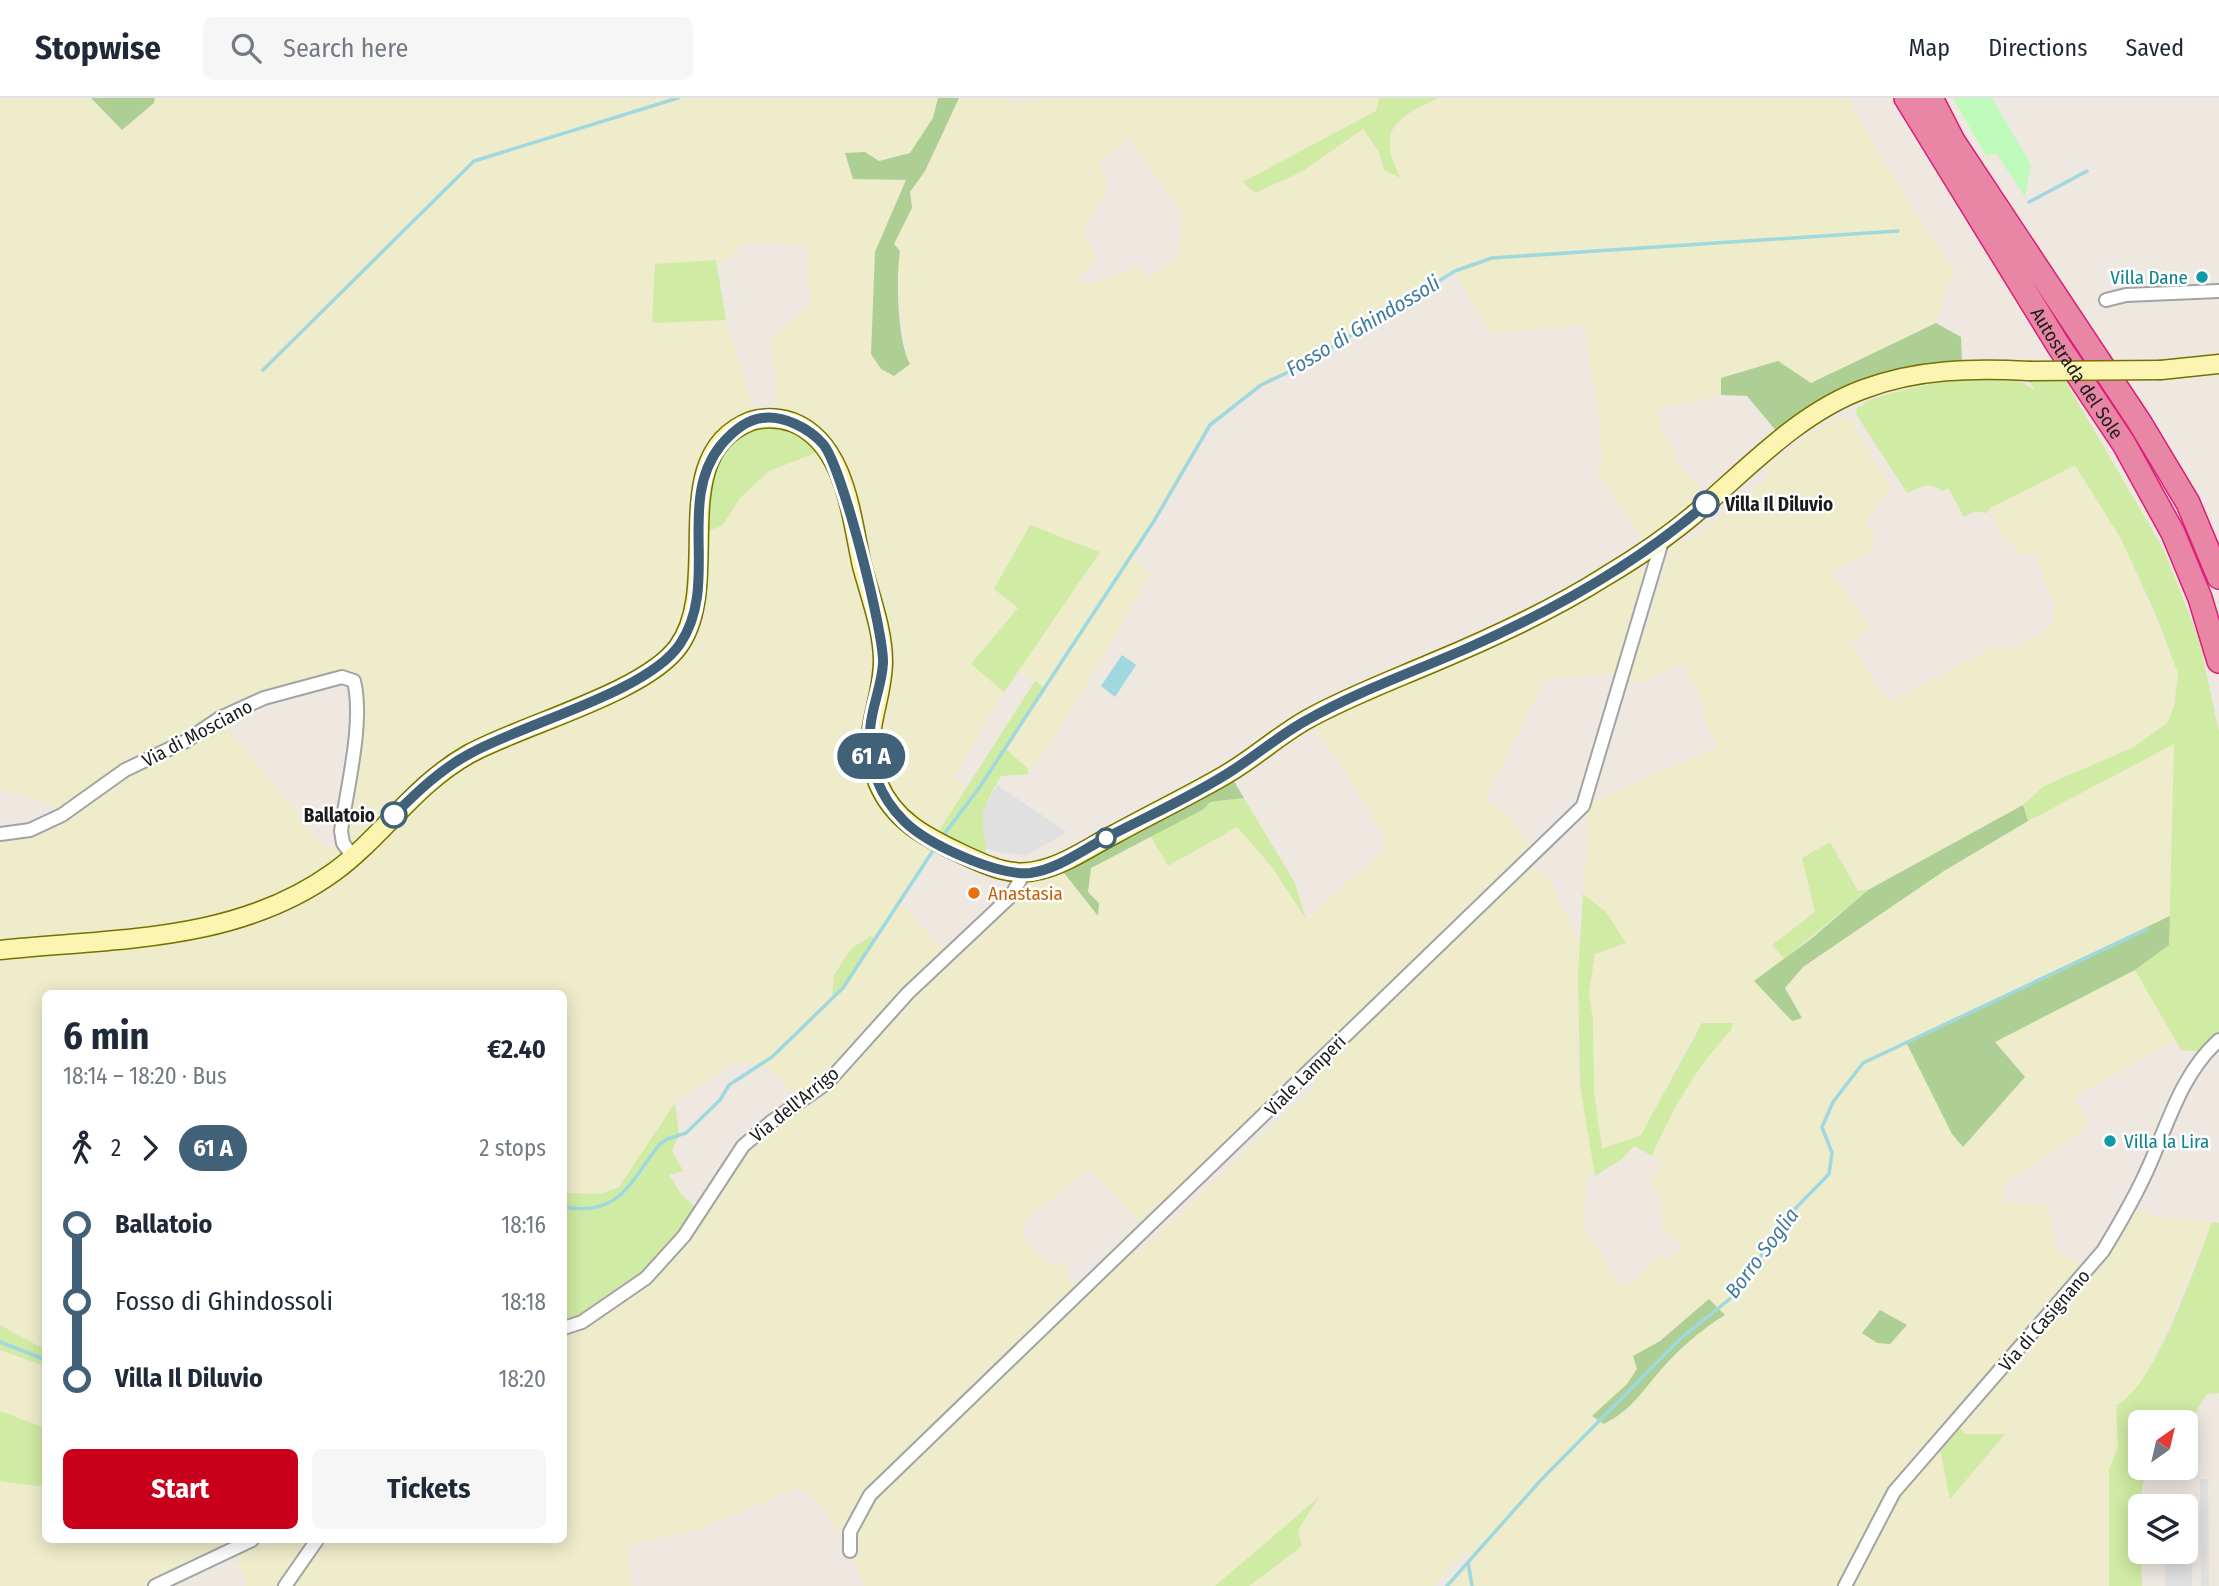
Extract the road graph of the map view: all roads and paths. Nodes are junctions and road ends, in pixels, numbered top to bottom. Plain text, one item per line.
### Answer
1 (1906, 98) edge
2 (1931, 98) edge
3 (2219, 291) edge
4 (2106, 300) dead end
5 (2219, 364) edge
6 (1663, 538) junction
7 (2219, 578) edge
8 (2219, 661) edge
9 (0, 834) edge
10 (353, 856) junction
11 (1024, 873) junction
12 (0, 950) edge
13 (2219, 1040) edge
14 (567, 1327) edge
15 (246, 1543) edge
16 (315, 1543) edge
17 (850, 1551) dead end
18 (155, 1586) edge
19 (285, 1586) edge
20 (1845, 1586) edge

1 - 8 highway, Autostrada del Sole
2 - 7 highway, Autostrada del Sole
3 - 4 street
5 - 6 main road, bridge
6 - 11 main road
6 - 17 street, Viale Lamperi
9 - 10 street, Via di Mosciano
10 - 11 main road
10 - 12 main road
11 - 14 street, Via dell'Arrigo
13 - 20 street, Via di Casignano
15 - 18 street
16 - 19 street

